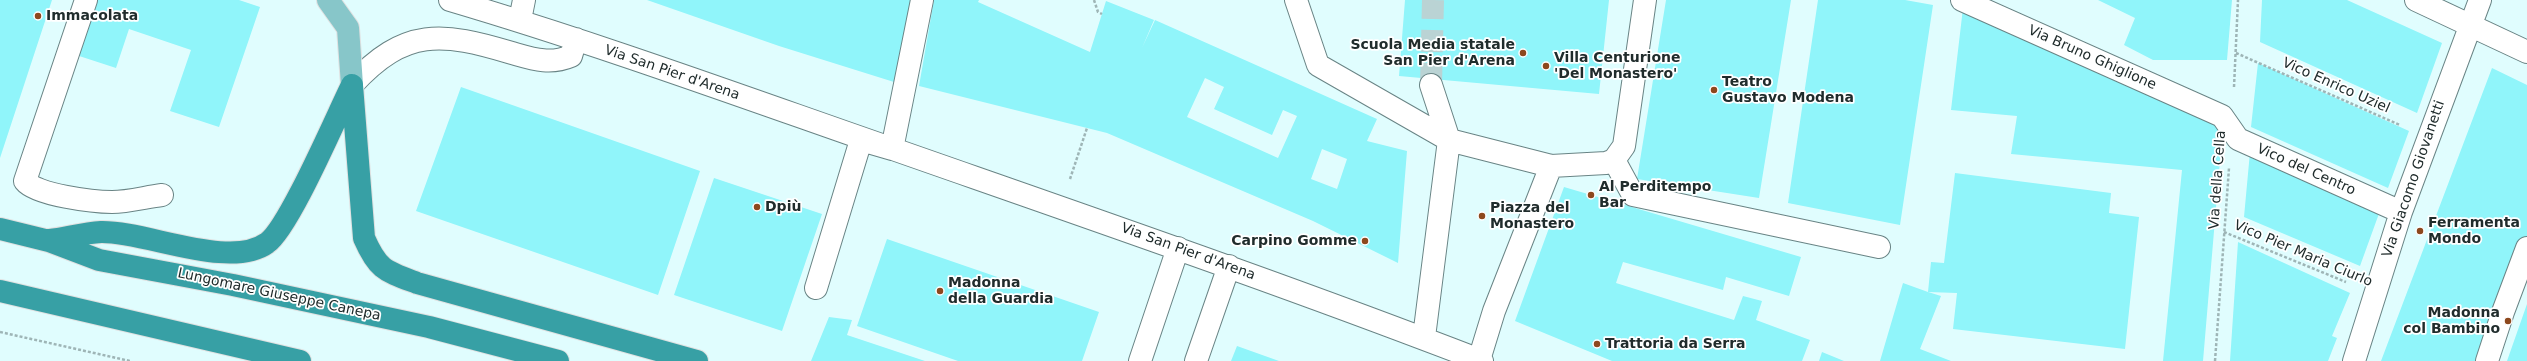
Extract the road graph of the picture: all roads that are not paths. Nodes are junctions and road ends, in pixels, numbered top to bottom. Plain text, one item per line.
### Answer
1 (86, 0) edge
2 (328, 0) edge
3 (450, 0) edge
4 (922, 0) edge
5 (1296, 0) edge
6 (1645, 0) edge
7 (1962, 0) edge
8 (2416, 0) edge
9 (2480, 0) edge
10 (522, 10) edge
11 (2471, 25) junction
12 (576, 40) junction
13 (2527, 52) edge
14 (1432, 85) tunnel mouth
15 (352, 86) junction
16 (2227, 124) joint
17 (1449, 140) junction
18 (892, 149) junction
19 (1614, 160) junction
20 (1551, 166) junction
21 (162, 195) dead end
22 (2400, 212) junction
23 (0, 229) edge
24 (49, 241) junction
25 (1879, 247) dead end
26 (1178, 248) junction
27 (2527, 248) edge
28 (1229, 266) junction
29 (816, 288) dead end
30 (0, 291) edge
31 (1424, 337) junction
32 (1481, 360) edge
33 (300, 361) edge
34 (558, 361) edge
35 (697, 361) edge
36 (1140, 361) edge
37 (1196, 361) edge
38 (2354, 361) edge
39 (2487, 361) edge

1 - 21 street
2 - 15 main road
3 - 10 street, Via San Pier d'Arena
4 - 18 street
5 - 17 street
6 - 19 street
7 - 16 street, Via Bruno Ghiglione
8 - 11 street
9 - 11 street, Via Giacomo Giovanetti
10 - 12 street, Via San Pier d'Arena
11 - 13 street
11 - 22 street, Via Giacomo Giovanetti
12 - 15 street
12 - 18 street, Via San Pier d'Arena
14 - 17 street
15 - 24 highway
15 - 35 highway
16 - 22 street, Vico del Centro
17 - 20 street
17 - 31 street
18 - 26 street, Via San Pier d'Arena
18 - 29 street, Via San Pier d'Arena
19 - 20 street
19 - 25 street
20 - 32 street
22 - 38 street, Via Giacomo Giovanetti
23 - 24 highway, Lungomare Giuseppe Canepa
24 - 34 highway, Lungomare Giuseppe Canepa
26 - 28 street, Via San Pier d'Arena
26 - 36 street
27 - 39 street
28 - 31 street, Via San Pier d'Arena
28 - 37 street
30 - 33 highway
31 - 32 street, Via San Pier d'Arena

